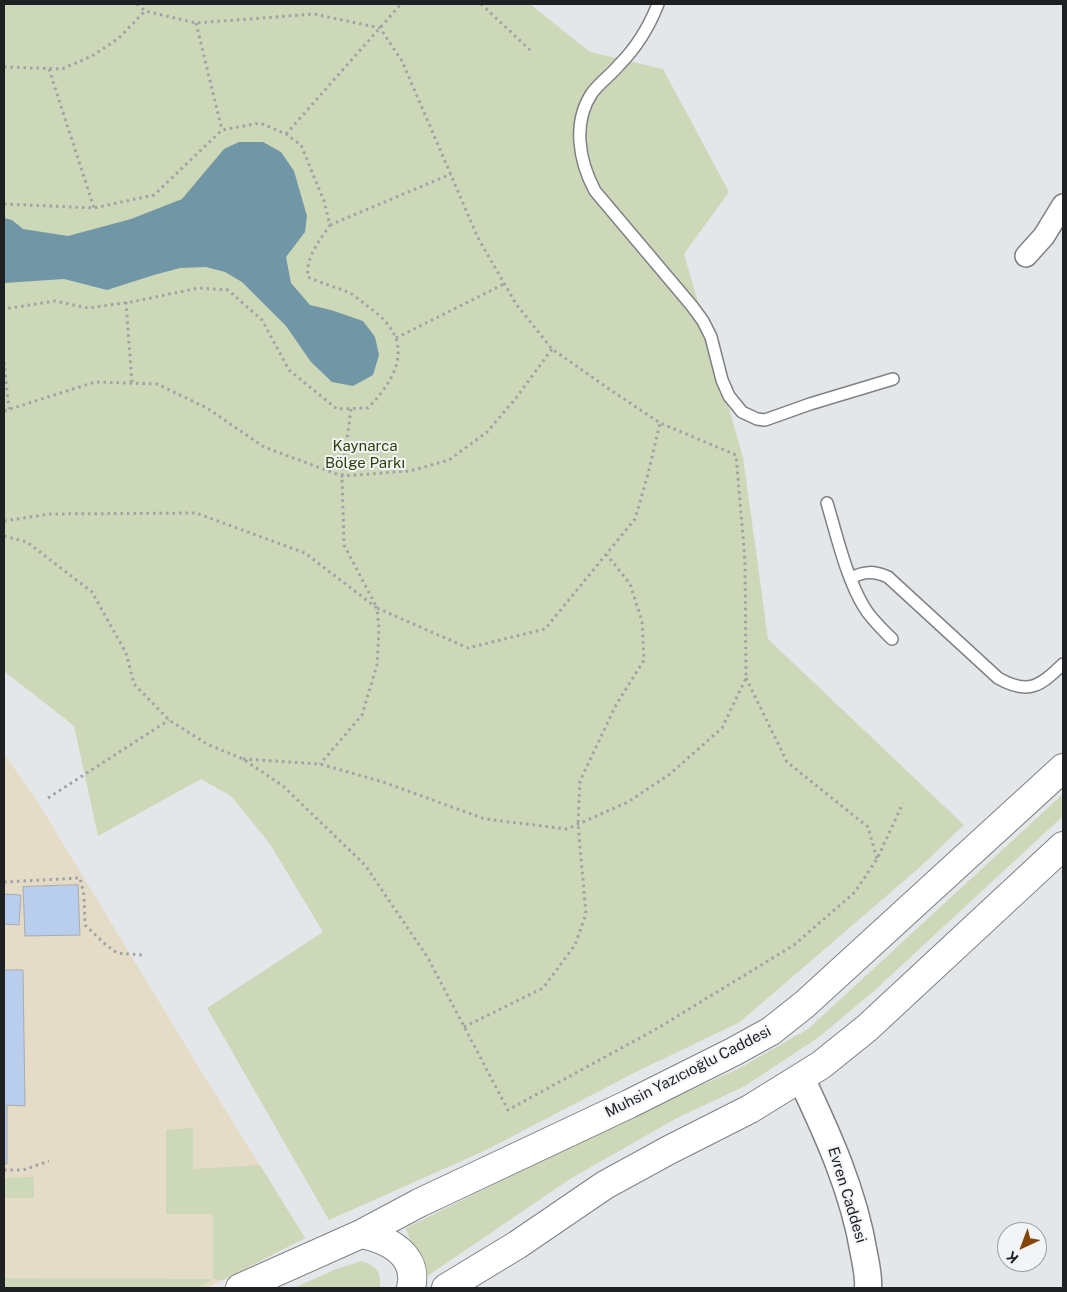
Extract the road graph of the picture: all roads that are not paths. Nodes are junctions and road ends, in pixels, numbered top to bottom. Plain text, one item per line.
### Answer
1 (658, 4) edge
2 (1063, 205) edge
3 (1026, 256) dead end
4 (893, 379) dead end
5 (827, 503) dead end
6 (851, 578) junction
7 (892, 639) dead end
8 (1063, 664) edge
9 (1063, 768) edge
10 (1063, 846) edge
11 (801, 1078) junction
12 (360, 1234) junction
13 (240, 1288) edge
14 (411, 1288) edge
15 (446, 1288) edge
16 (868, 1288) edge

1 - 4 lane
2 - 3 street
5 - 6 lane
6 - 7 lane
6 - 8 lane
9 - 12 main road, Muhsin Yazıcıoğlu Caddesi
10 - 11 main road
11 - 15 main road
11 - 16 street, Evren Caddesi
12 - 13 main road, Muhsin Yazıcıoğlu Caddesi
12 - 14 main road

